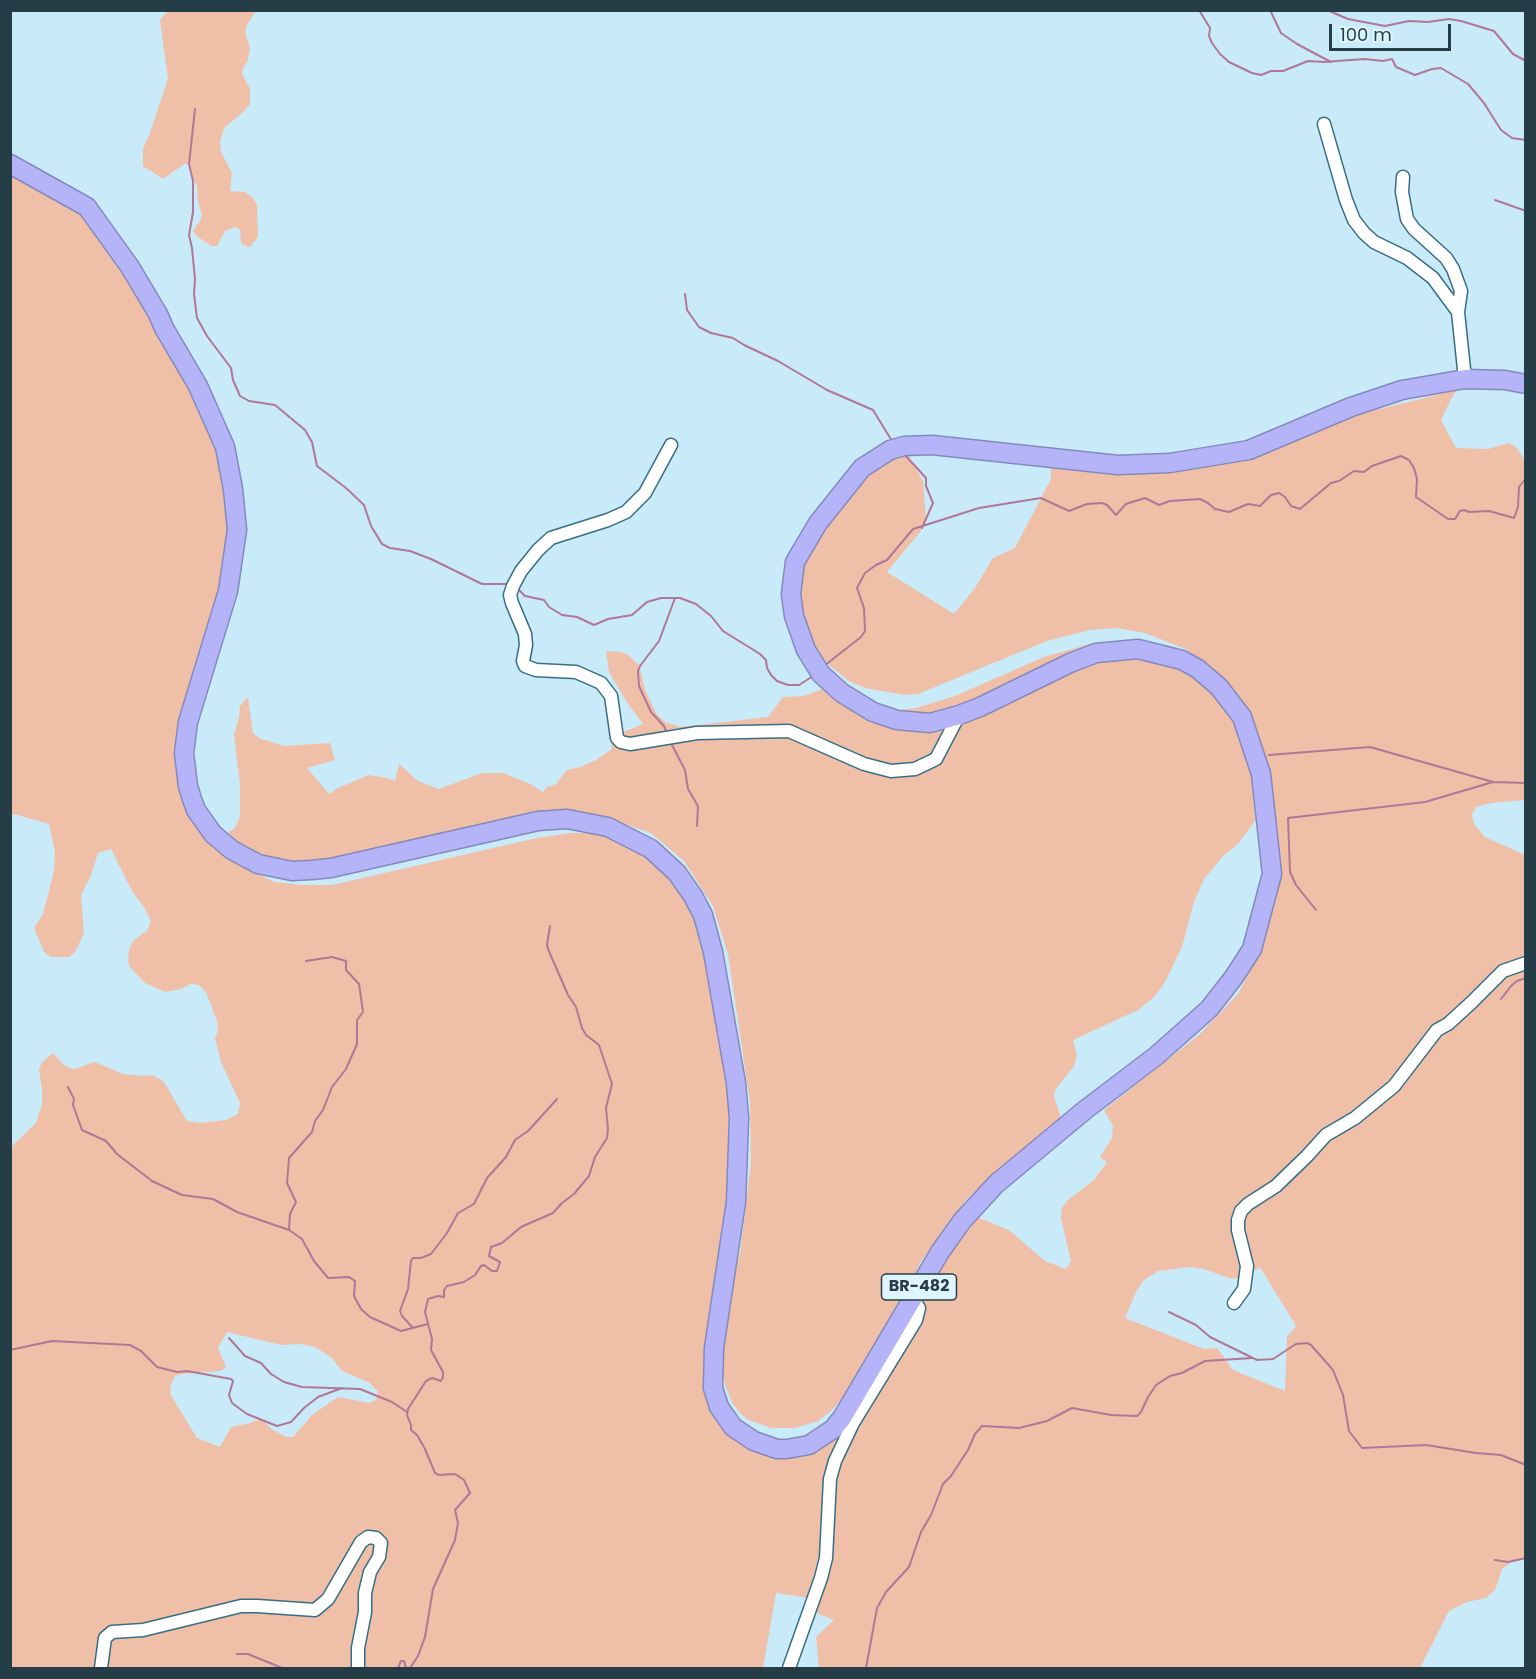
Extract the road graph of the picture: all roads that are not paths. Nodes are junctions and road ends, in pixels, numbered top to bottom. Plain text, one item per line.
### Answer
1 (1324, 124) dead end
2 (10, 164) edge
3 (1403, 177) dead end
4 (1458, 312) junction
5 (1465, 380) junction
6 (1526, 384) edge
7 (671, 445) dead end
8 (959, 715) junction
9 (1526, 963) edge
10 (912, 1298) junction
11 (1234, 1303) dead end
12 (101, 1668) edge
13 (358, 1668) edge
14 (789, 1668) edge

1 - 4 street
2 - 10 highway, BR-482
3 - 4 street
4 - 5 street
5 - 6 highway, BR-482
5 - 8 highway, BR-482
7 - 8 street
8 - 10 highway, BR-482
9 - 11 street
10 - 14 street
12 - 13 street

